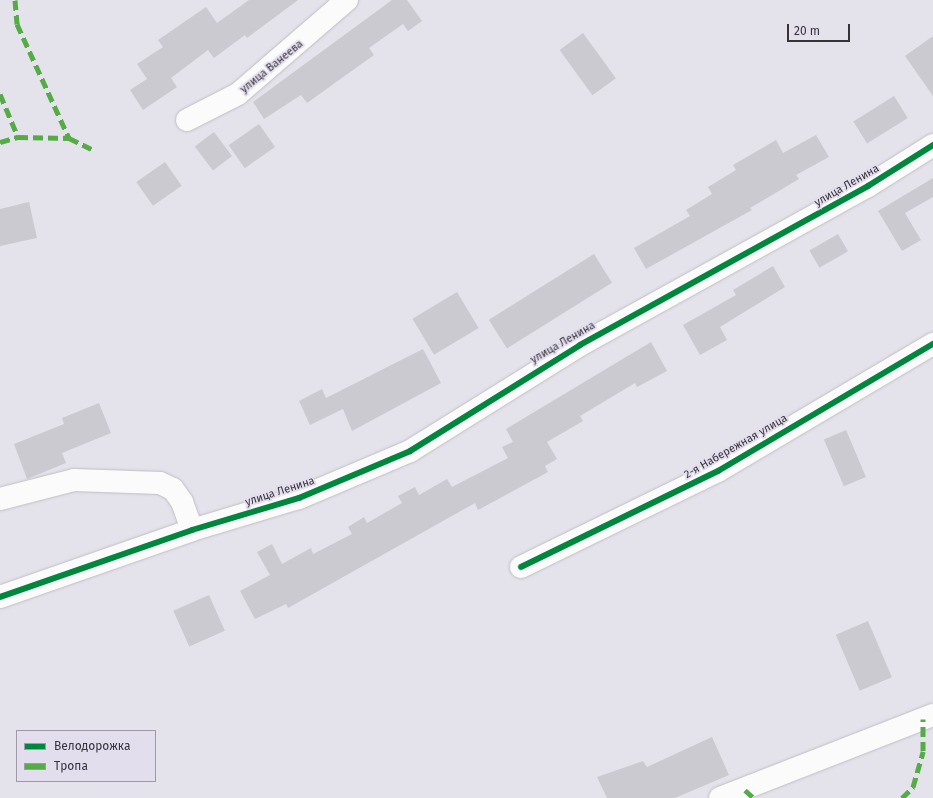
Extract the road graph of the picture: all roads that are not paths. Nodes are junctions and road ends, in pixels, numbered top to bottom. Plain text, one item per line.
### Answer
1 (347, 0) edge
2 (186, 120) dead end
3 (933, 145) edge
4 (933, 344) edge
5 (0, 499) edge
6 (192, 530) junction
7 (521, 567) dead end
8 (0, 597) edge
9 (933, 715) edge
10 (720, 798) edge

1 - 2 street, улица Ванеева
3 - 6 street, улица Ленина
4 - 7 street, 2-я Набережная улица
5 - 6 street
6 - 8 street, улица Ленина
9 - 10 street

